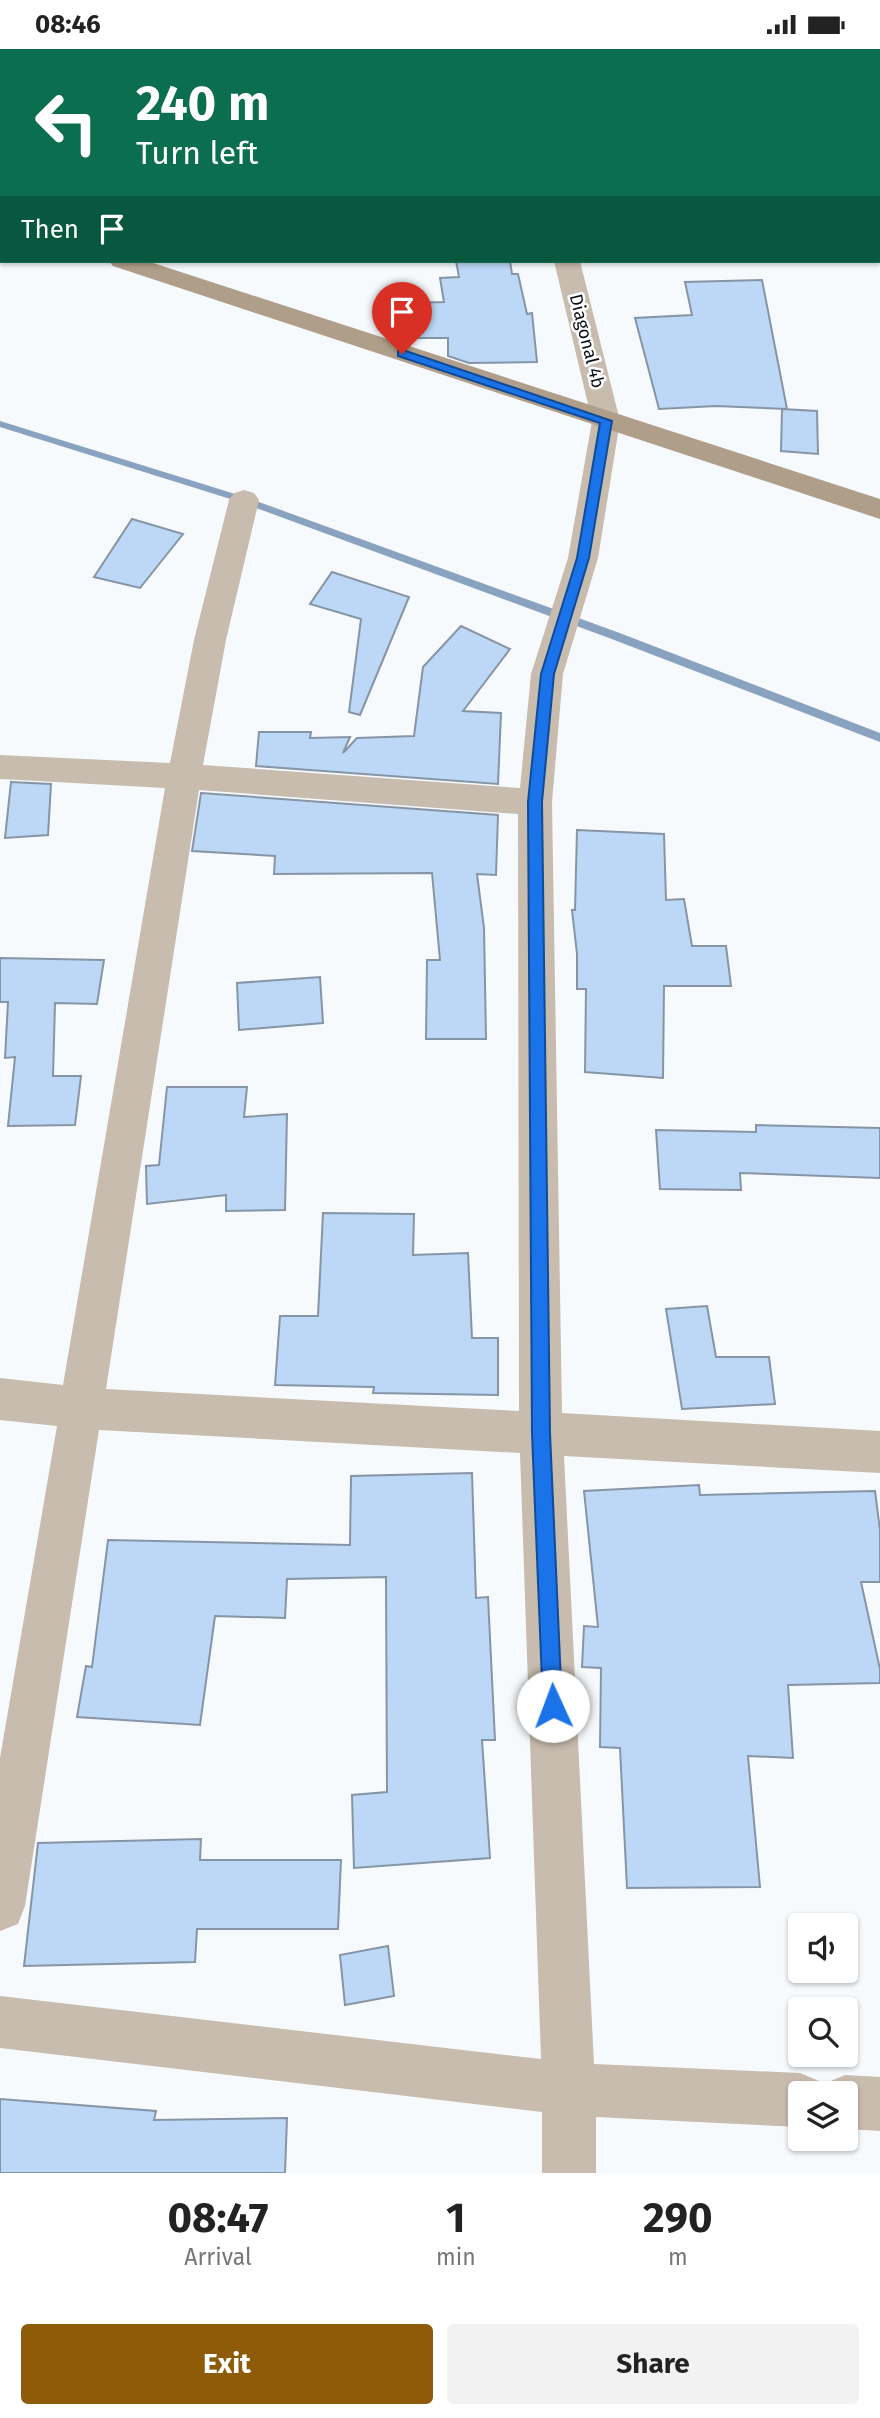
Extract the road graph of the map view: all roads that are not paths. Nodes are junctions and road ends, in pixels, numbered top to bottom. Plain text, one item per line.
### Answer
1 (128, 263) edge
2 (567, 263) edge
3 (606, 421) junction
4 (244, 500) dead end
5 (880, 509) edge
6 (0, 767) edge
7 (184, 776) junction
8 (535, 802) junction
9 (0, 1399) edge
10 (81, 1408) junction
11 (541, 1433) junction
12 (880, 1452) edge
13 (0, 1906) edge
14 (0, 2022) edge
15 (569, 2089) junction
16 (788, 2099) edge
17 (858, 2103) edge
18 (880, 2104) edge
19 (569, 2173) edge

1 - 3 street
2 - 3 street, Diagonal 4b
3 - 5 street
3 - 8 street
4 - 7 street
6 - 7 street
7 - 8 street
7 - 10 street
8 - 11 street
9 - 10 street
10 - 11 street
10 - 13 street
11 - 12 street
11 - 15 street
14 - 15 street
15 - 16 street
15 - 19 street
17 - 18 street

